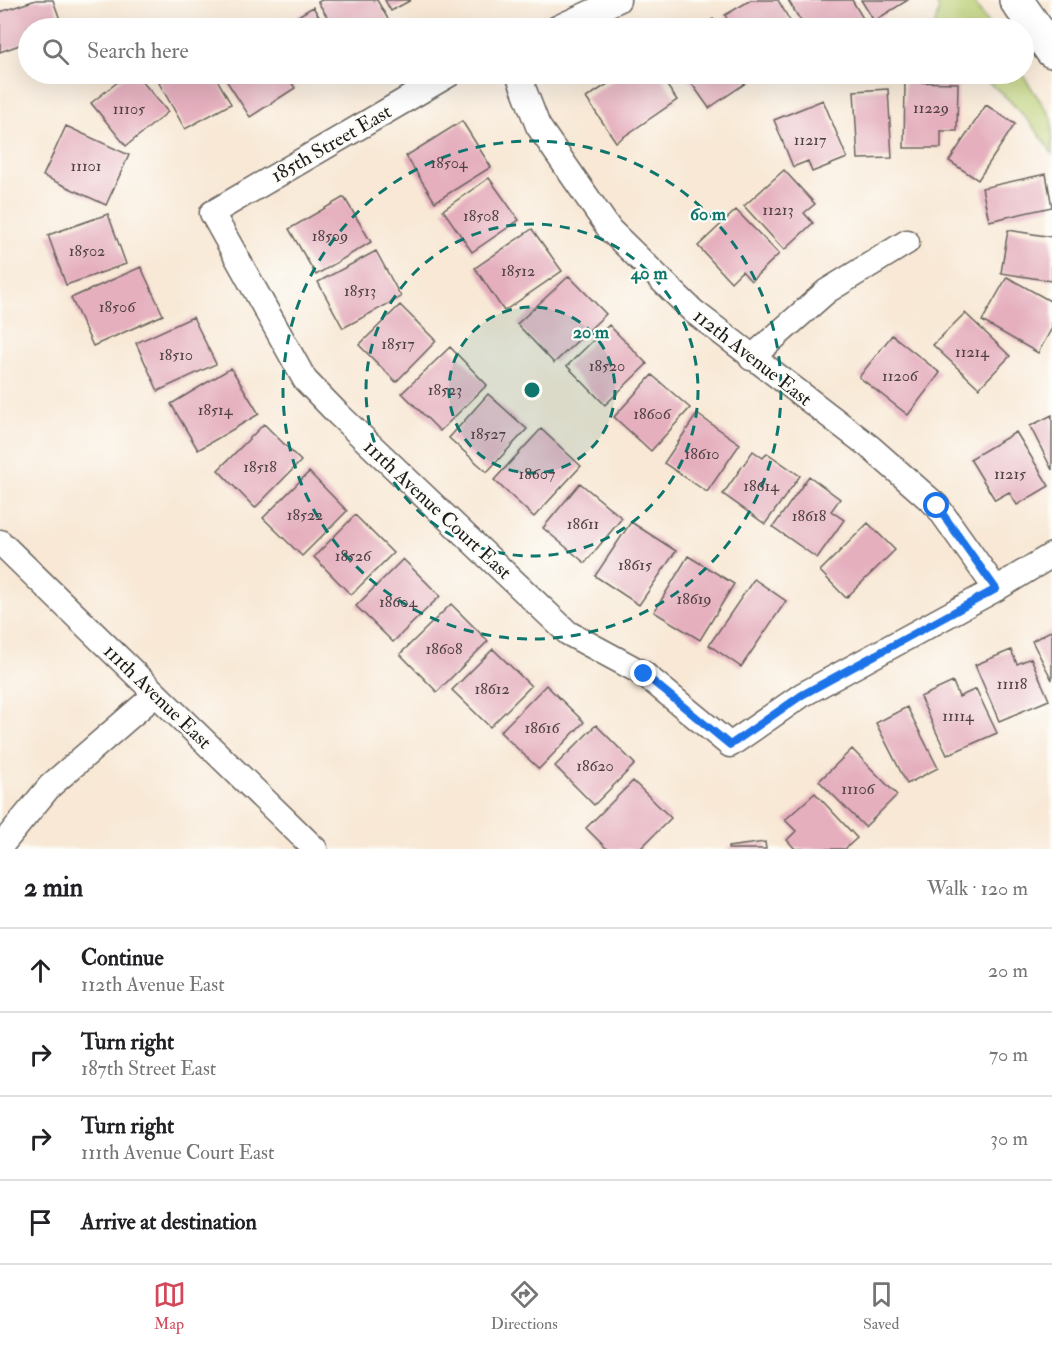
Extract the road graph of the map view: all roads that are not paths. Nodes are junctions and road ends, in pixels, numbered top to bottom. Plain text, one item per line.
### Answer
1 (618, 0) edge
2 (1016, 0) edge
3 (578, 18) edge
4 (1029, 18) edge
5 (1034, 26) edge
6 (1052, 51) edge
7 (433, 84) edge
8 (522, 84) edge
9 (212, 213) joint
10 (907, 242) dead end
11 (751, 358) junction
12 (0, 542) edge
13 (1052, 555) edge
14 (996, 589) junction
15 (156, 694) junction
16 (0, 847) edge
17 (315, 849) edge

1 - 3 street
2 - 4 street
5 - 6 street
7 - 9 street, 185th Street East
8 - 11 street, 112th Avenue East
9 - 14 street, 111th Avenue Court East
10 - 11 street
11 - 14 street, 112th Avenue East
12 - 15 street, 111th Avenue East
13 - 14 street
15 - 16 street
15 - 17 street, 111th Avenue East

